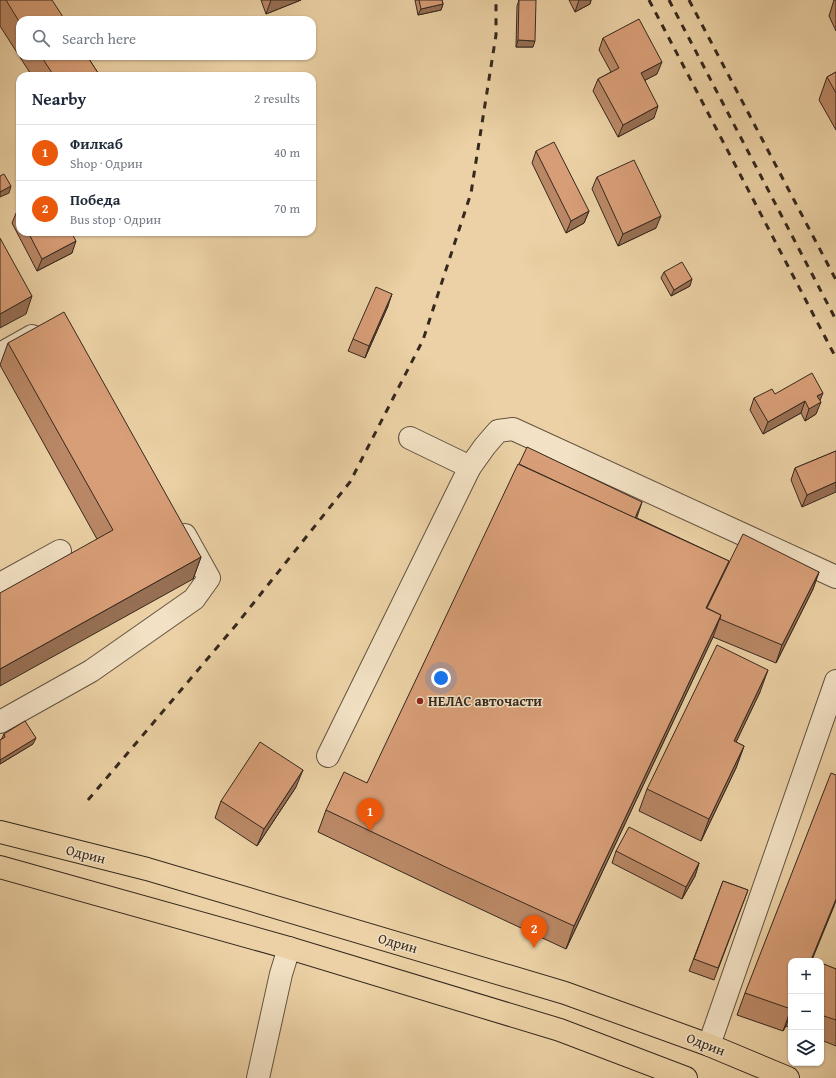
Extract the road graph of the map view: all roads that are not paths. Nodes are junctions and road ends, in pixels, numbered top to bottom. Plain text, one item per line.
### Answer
1 (47, 327) edge
2 (0, 354) edge
3 (410, 438) dead end
4 (470, 467) junction
5 (177, 520) edge
6 (60, 552) dead end
7 (836, 577) edge
8 (0, 584) edge
9 (836, 681) edge
10 (0, 722) edge
11 (328, 756) dead end
12 (0, 832) edge
13 (0, 867) edge
14 (289, 948) junction
15 (710, 1045) junction
16 (258, 1078) edge
17 (686, 1078) edge
18 (788, 1078) edge

1 - 2 lane
3 - 4 lane
4 - 7 lane
4 - 11 lane
5 - 10 lane
6 - 8 lane
9 - 15 lane
12 - 15 main road, Одрин
13 - 14 main road
14 - 16 lane
14 - 17 main road
15 - 18 main road, Одрин

